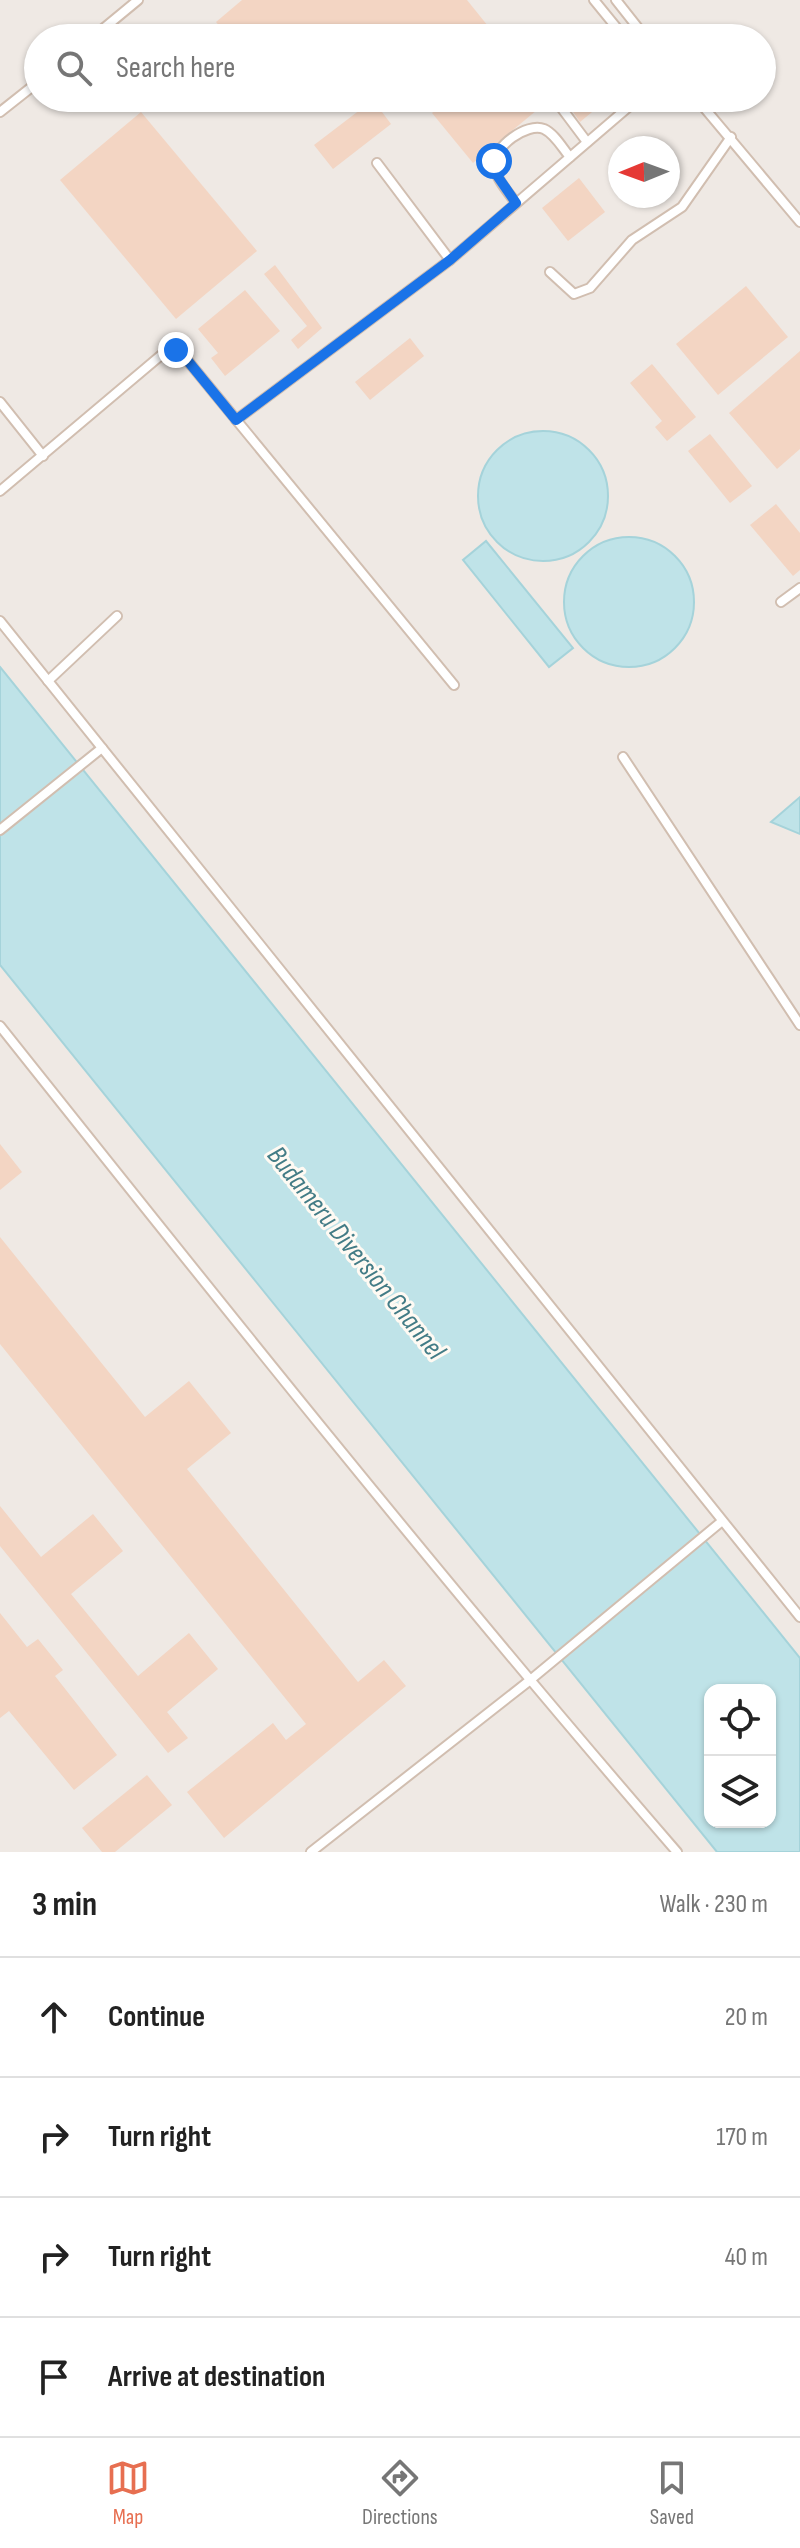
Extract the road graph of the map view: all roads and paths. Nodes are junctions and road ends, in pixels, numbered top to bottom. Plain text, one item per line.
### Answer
1 (137, 0) edge
2 (594, 0) edge
3 (616, 0) edge
4 (109, 24) edge
5 (614, 24) edge
6 (635, 24) edge
7 (24, 93) edge
8 (0, 112) edge
9 (564, 112) edge
10 (622, 112) edge
11 (709, 112) edge
12 (731, 137) junction
13 (587, 142) junction
14 (570, 157) junction
15 (377, 163) dead end
16 (516, 203) junction
17 (800, 222) edge
18 (450, 260) junction
19 (550, 272) dead end
20 (0, 402) edge
21 (236, 420) junction
22 (43, 456) junction
23 (0, 491) edge
24 (800, 588) edge
25 (781, 602) dead end
26 (117, 616) dead end
27 (0, 621) edge
28 (48, 681) junction
29 (454, 685) dead end
30 (102, 748) junction
31 (623, 757) dead end
32 (0, 830) edge
33 (800, 1025) edge
34 (0, 1026) edge
35 (721, 1522) junction
36 (800, 1617) edge
37 (529, 1681) junction
38 (311, 1852) edge
39 (677, 1852) edge

1 - 4 lane
2 - 5 lane
3 - 6 lane
7 - 8 lane
9 - 13 lane
10 - 13 lane
11 - 12 lane
12 - 17 lane
12 - 19 lane
13 - 14 lane
14 - 16 lane
14 - 16 lane
15 - 18 lane
16 - 18 lane
18 - 21 lane
20 - 22 lane
21 - 22 lane
21 - 29 lane
22 - 23 lane
24 - 25 lane
26 - 28 lane
27 - 28 lane
28 - 30 lane
30 - 32 lane
30 - 35 lane
31 - 33 lane
34 - 37 lane
35 - 36 lane
35 - 37 lane
37 - 38 lane
37 - 39 lane

